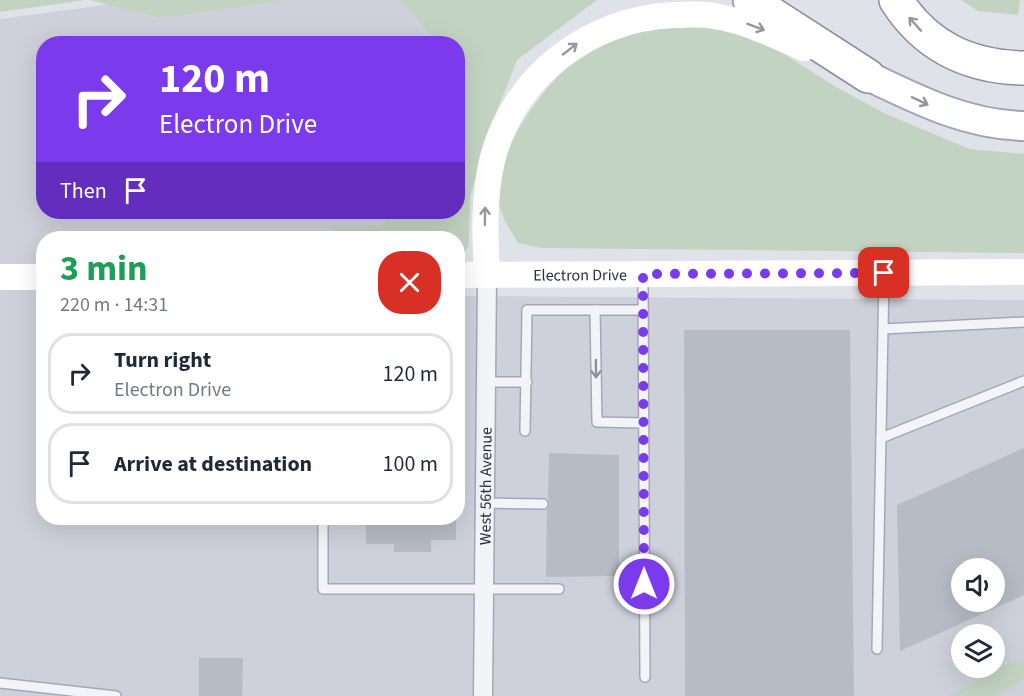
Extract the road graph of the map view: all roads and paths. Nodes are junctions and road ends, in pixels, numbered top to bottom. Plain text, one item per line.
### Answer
1 (750, 0) edge
2 (896, 0) edge
3 (1024, 68) edge
4 (868, 76) junction
5 (1024, 126) edge
6 (1024, 272) edge
7 (884, 273) junction
8 (643, 274) junction
9 (465, 275) edge
10 (487, 275) junction
11 (0, 277) edge
12 (36, 277) edge
13 (595, 310) junction
14 (644, 310) junction
15 (1024, 322) edge
16 (883, 329) junction
17 (1024, 381) edge
18 (486, 382) junction
19 (527, 382) junction
20 (644, 423) junction
21 (525, 431) dead end
22 (881, 438) junction
23 (485, 503) junction
24 (543, 504) dead end
25 (323, 525) edge
26 (484, 589) junction
27 (559, 589) dead end
28 (877, 650) dead end
29 (645, 677) dead end
30 (0, 683) edge
31 (116, 696) edge
32 (483, 696) edge

1 - 4 highway
3 -> 2 highway
4 -> 5 main road
10 -> 4 street
6 - 7 street, Electron Drive
7 - 8 street, Electron Drive
7 - 16 lane
8 - 10 street, Electron Drive
8 - 14 lane
9 - 10 street, Electron Drive
10 - 18 street, West 56th Avenue
11 - 12 street
13 - 14 lane
13 - 19 lane
13 -> 20 lane
14 - 20 lane
15 - 16 lane
16 - 22 lane
17 - 22 lane
18 - 19 lane
18 - 23 street, West 56th Avenue
19 - 21 lane
20 - 29 lane
22 - 28 lane
23 - 24 lane
23 - 26 street, West 56th Avenue
25 - 26 lane
26 - 27 lane
26 - 32 street, West 56th Avenue
30 - 31 lane

